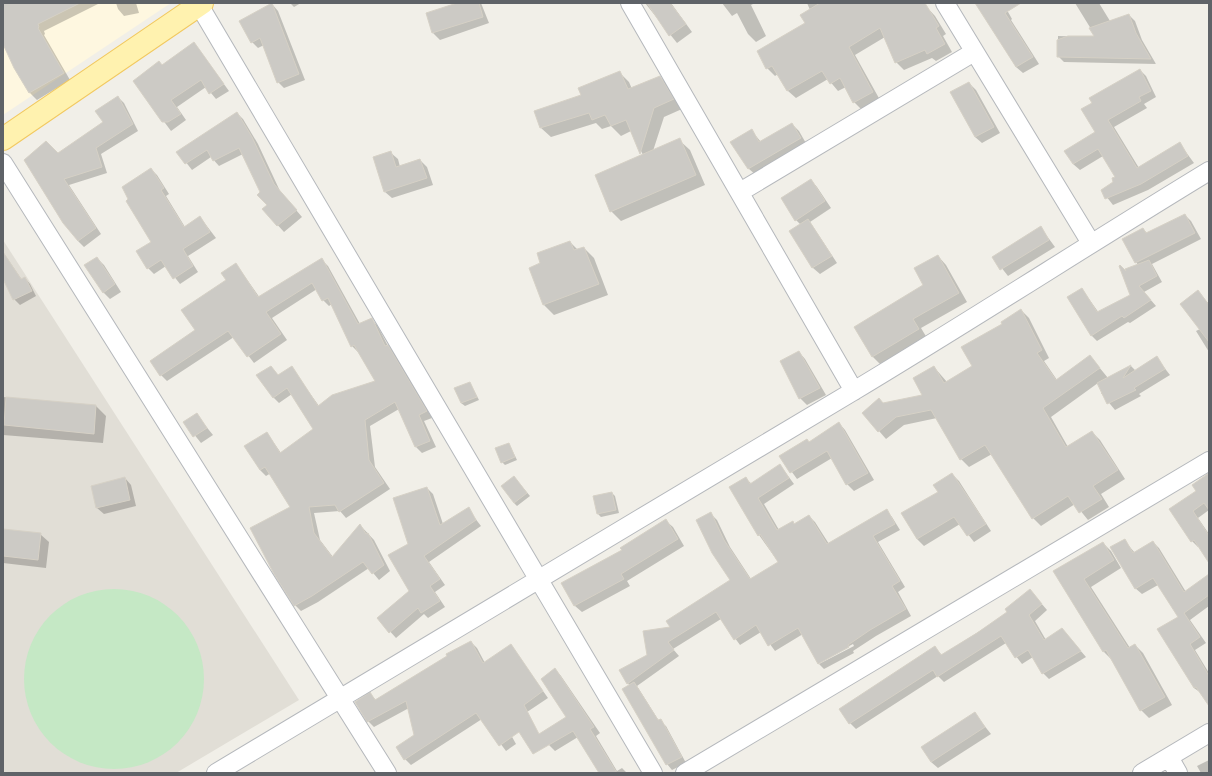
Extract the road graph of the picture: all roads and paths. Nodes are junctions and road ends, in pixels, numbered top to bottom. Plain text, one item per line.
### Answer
1 (630, 3) edge
2 (945, 3) edge
3 (200, 4) edge
4 (974, 52) junction
5 (3, 139) edge
6 (3, 163) edge
7 (1209, 171) edge
8 (740, 192) junction
9 (1091, 243) junction
10 (854, 391) junction
11 (1209, 461) edge
12 (537, 578) junction
13 (340, 698) junction
14 (1209, 733) edge
15 (1169, 757) junction
16 (216, 773) edge
17 (387, 773) edge
18 (653, 773) edge
19 (685, 773) edge
20 (1142, 773) edge
21 (1178, 773) edge

1 - 8 street
2 - 4 street
3 - 5 main road
3 - 12 street
4 - 8 street
4 - 9 street
6 - 13 street
7 - 9 street
8 - 10 street
9 - 10 street
10 - 12 street
11 - 19 street
12 - 13 street
12 - 18 street
13 - 16 street
13 - 17 street
14 - 15 street
15 - 20 street
15 - 21 street

